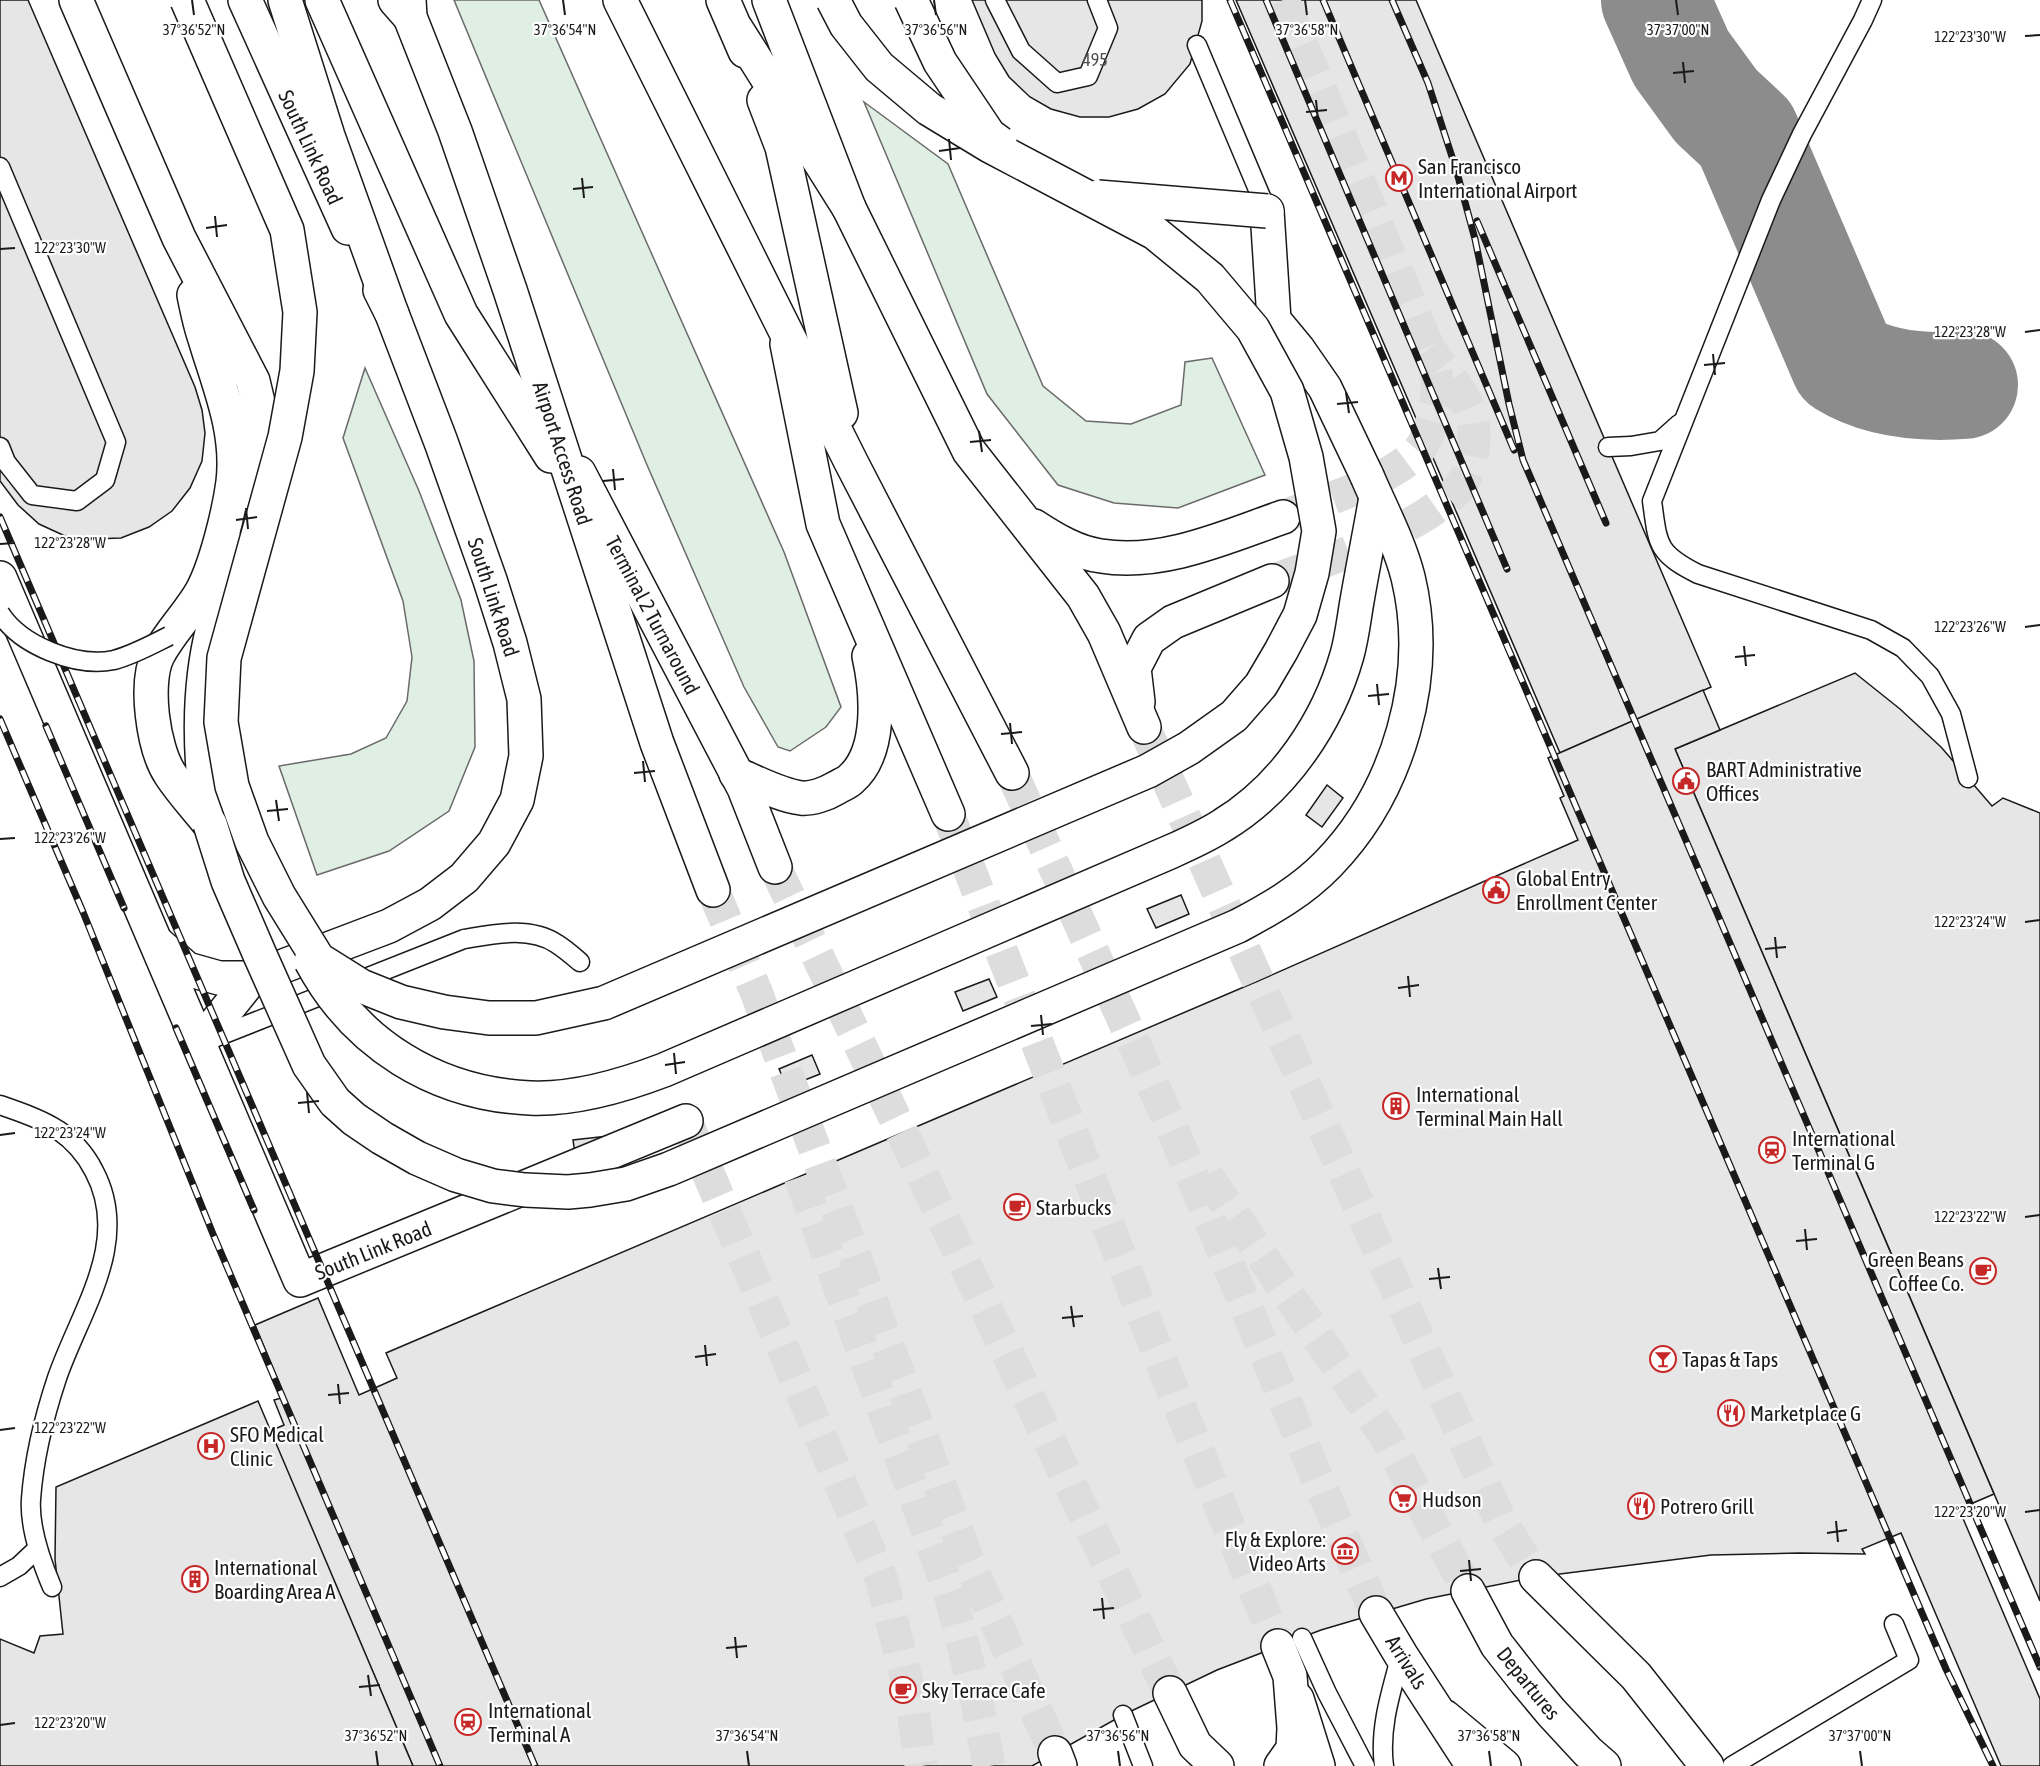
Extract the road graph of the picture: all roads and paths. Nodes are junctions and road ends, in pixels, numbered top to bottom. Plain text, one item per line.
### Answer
1 (76, 0) edge
2 (187, 0) edge
3 (285, 0) edge
4 (322, 0) edge
5 (620, 0) edge
6 (723, 0) edge
7 (769, 0) edge
8 (833, 0) edge
9 (911, 0) edge
10 (995, 0) edge
11 (1097, 0) edge
12 (1872, 0) edge
13 (246, 3) edge
14 (404, 4) edge
15 (737, 30) junction
16 (1197, 45) dead end
17 (0, 167) edge
18 (1070, 195) junction
19 (849, 208) junction
20 (1267, 211) junction
21 (179, 238) junction
22 (392, 314) junction
23 (1274, 320) junction
24 (784, 326) junction
25 (1682, 421) junction
26 (554, 424) junction
27 (1608, 447) dead end
28 (2, 458) edge
29 (851, 462) junction
30 (577, 495) junction
31 (1002, 496) junction
32 (1376, 497) junction
33 (1283, 517) tunnel mouth
34 (0, 578) edge
35 (1272, 581) tunnel mouth
36 (856, 599) junction
37 (0, 613) edge
38 (213, 629) junction
39 (169, 636) junction
40 (1012, 773) tunnel mouth
41 (736, 774) junction
42 (1968, 778) dead end
43 (948, 814) tunnel mouth
44 (210, 824) junction
45 (775, 867) tunnel mouth
46 (713, 890) tunnel mouth
47 (156, 942) junction
48 (580, 962) dead end
49 (252, 978) junction
50 (199, 1044) junction
51 (0, 1105) edge
52 (686, 1121) dead end
53 (37, 1549) junction
54 (0, 1577) edge
55 (1536, 1577) tunnel mouth
56 (52, 1587) dead end
57 (1467, 1591) tunnel mouth
58 (1376, 1613) tunnel mouth
59 (1894, 1624) dead end
60 (1290, 1642) joint
61 (1401, 1655) junction
62 (1290, 1676) junction
63 (1170, 1693) tunnel mouth
64 (1437, 1711) junction
65 (1123, 1715) dead end
66 (1205, 1759) edge
67 (1465, 1760) edge
68 (1143, 1766) edge
69 (1281, 1766) edge
70 (1317, 1766) edge
71 (1365, 1766) edge
72 (1384, 1766) edge
73 (1504, 1766) edge
74 (1604, 1766) edge
75 (1707, 1766) edge
76 (1732, 1766) edge

1 - 21 main road
2 - 8 main road, bridge
3 - 22 main road
4 - 30 main road
5 - 24 main road
6 - 15 main road
7 - 19 main road
9 - 18 main road, bridge
10 - 11 lane
12 - 25 lane
13 - 22 main road, South Link Road
14 - 26 main road, Airport Access Road
15 - 19 main road
15 - 29 main road
16 - 20 lane
17 - 28 lane
18 - 20 main road, bridge
18 - 23 main road, bridge
19 - 31 main road
20 - 23 main road
21 - 38 main road
21 - 39 main road
22 - 49 main road, South Link Road
23 - 32 main road, bridge
24 - 29 main road
24 - 36 main road
25 - 27 lane
25 - 42 lane
26 - 30 main road, Airport Access Road
26 - 41 main road, Terminal 2 Turnaround
29 - 40 main road
30 - 46 main road, Airport Access Road
31 - 33 main road
31 - 35 main road
32 - 38 main road, bridge
32 - 44 main road, bridge
34 - 47 main road, South Link Road
36 - 41 main road
36 - 43 main road
37 - 39 lane, bridge
38 - 44 main road
39 - 44 main road
41 - 45 main road, Terminal 2 Turnaround
47 - 49 main road, South Link Road
47 - 50 main road, South Link Road
48 - 50 lane
49 - 50 main road
50 - 52 main road, South Link Road
51 - 53 lane
53 - 54 lane
53 - 56 lane
55 - 75 main road
57 - 74 main road, Departures
58 - 61 main road, Arrivals
59 - 76 lane
60 - 62 main road
60 - 71 lane
61 - 64 main road, Arrivals
61 - 72 lane
62 - 69 main road
62 - 70 main road
63 - 66 main road
64 - 67 main road, Arrivals
64 - 73 main road, Arrivals
65 - 68 lane

